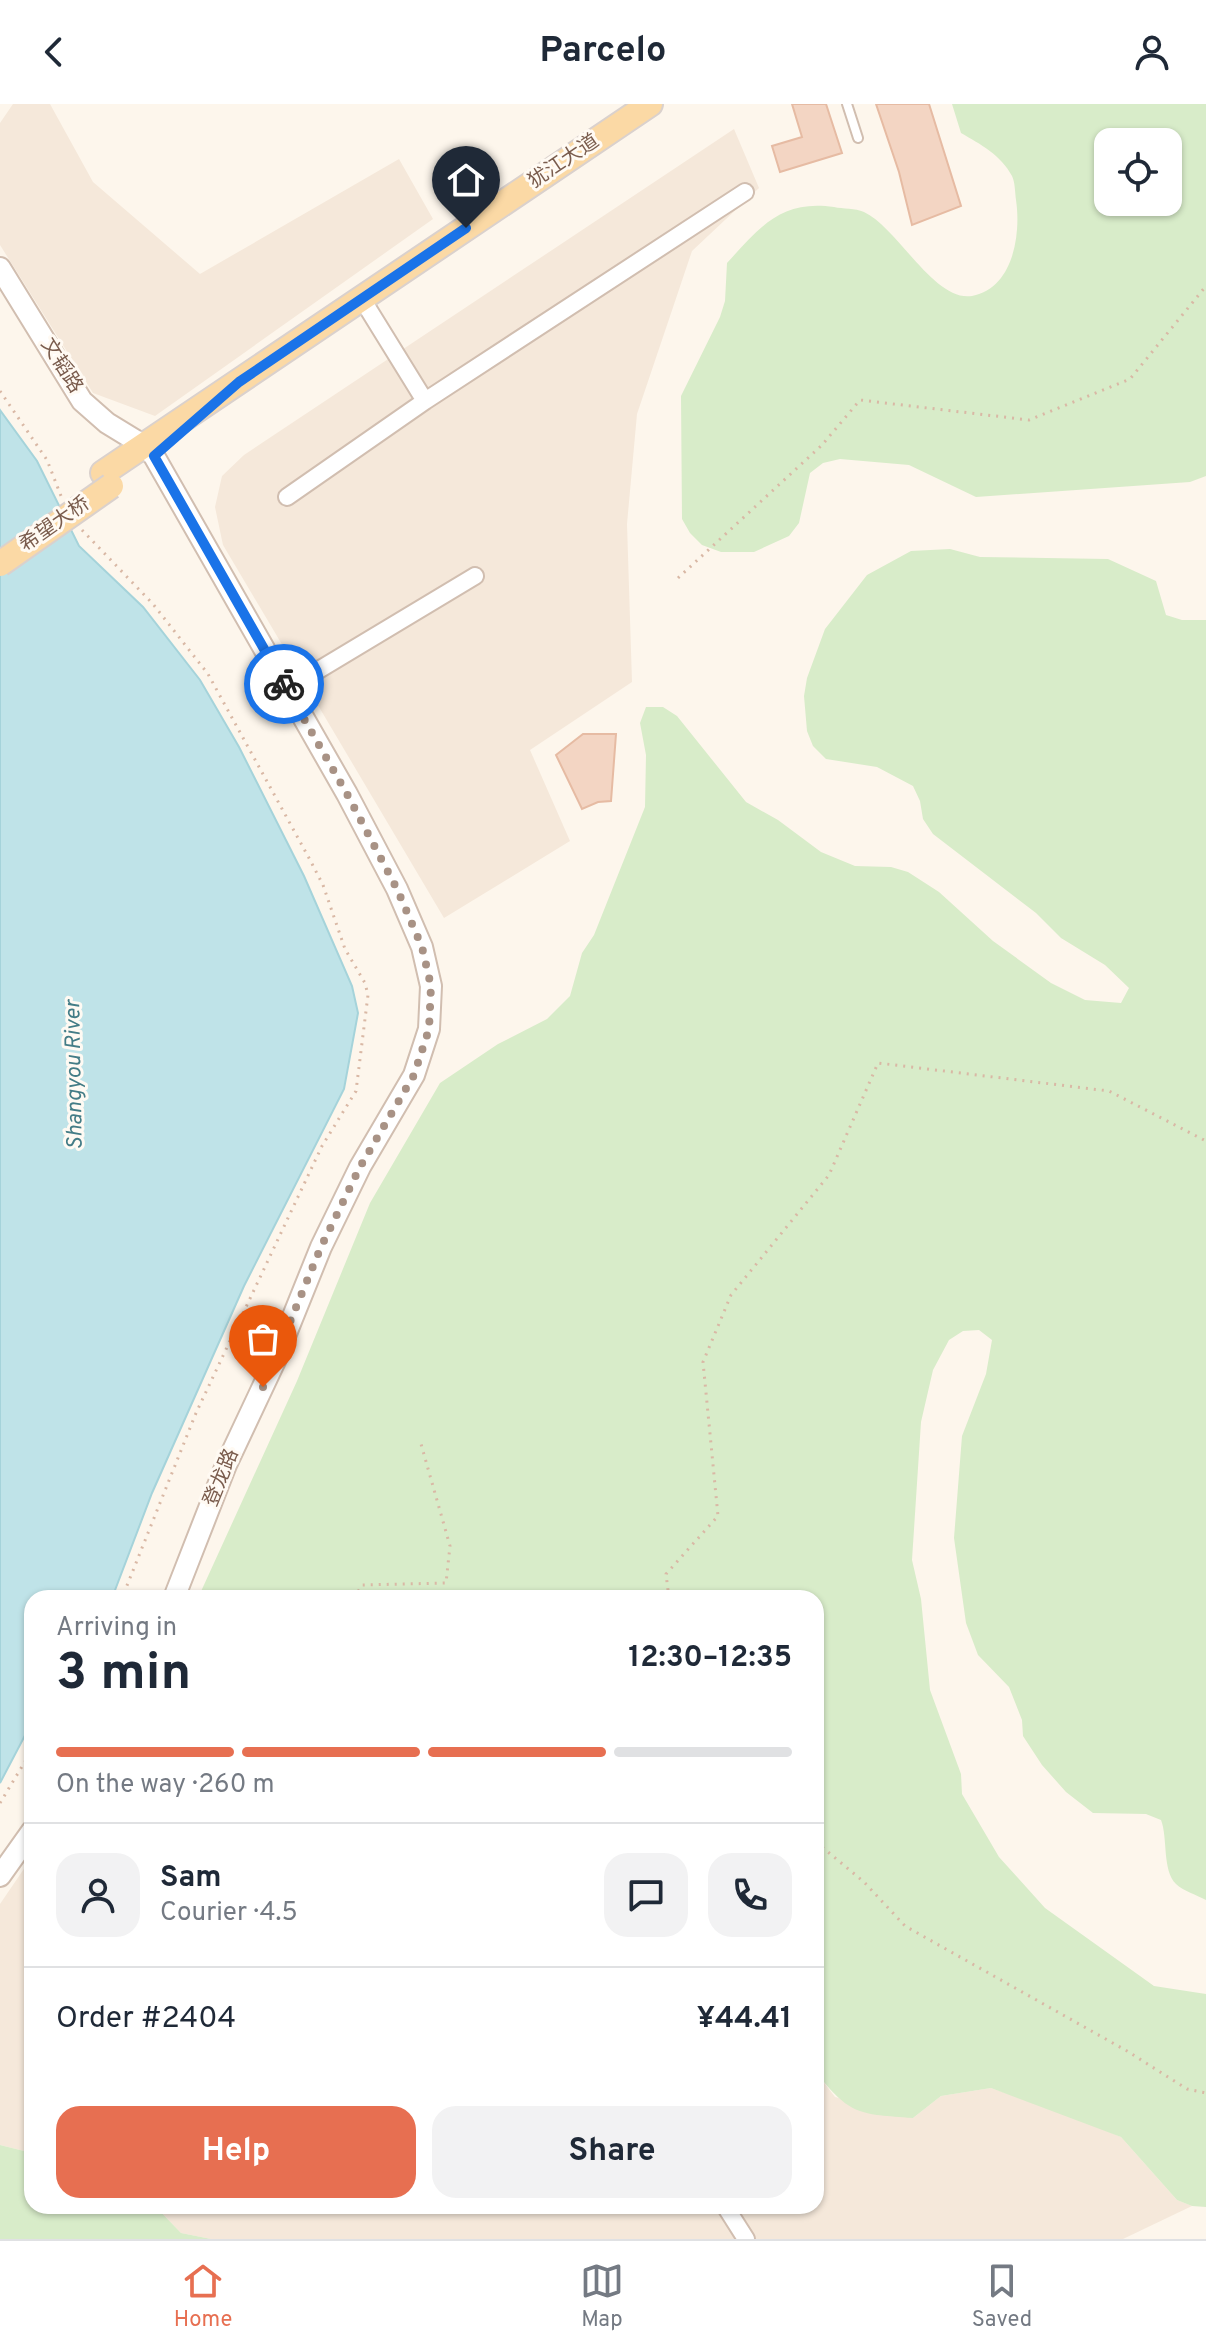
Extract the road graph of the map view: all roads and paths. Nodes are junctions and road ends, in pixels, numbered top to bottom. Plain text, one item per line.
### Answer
1 (650, 104) edge
2 (847, 104) edge
3 (858, 138) dead end
4 (745, 192) dead end
5 (0, 268) edge
6 (1206, 286) edge
7 (362, 299) junction
8 (0, 391) edge
9 (425, 401) junction
10 (148, 451) junction
11 (107, 480) junction
12 (287, 497) dead end
13 (66, 507) dead end
14 (79, 525) dead end
15 (0, 545) edge
16 (0, 564) edge
17 (475, 576) dead end
18 (678, 578) dead end
19 (287, 689) junction
20 (1206, 1141) edge
21 (421, 1444) dead end
22 (125, 1590) edge
23 (177, 1590) edge
24 (359, 1590) edge
25 (668, 1590) edge
26 (24, 1763) edge
27 (0, 1803) edge
28 (24, 1842) edge
29 (824, 1849) edge
30 (0, 1876) edge
31 (1206, 2093) edge
32 (730, 2214) edge
33 (746, 2239) edge

1 - 7 main road, 犹江大道
2 - 3 lane
4 - 9 street
5 - 10 street, 文韬路
6 - 18 path
7 - 9 street
7 - 10 main road, 犹江大道
8 - 13 path
9 - 12 street
10 - 11 main road, 犹江大道
10 - 19 street, 登龙路
11 - 15 main road, 希望大桥
11 - 16 main road, 希望大桥, bridge
14 - 22 path
17 - 19 street
19 - 23 street, 登龙路
20 - 25 path
21 - 24 path
26 - 27 path
28 - 30 street
29 - 31 path
32 - 33 street

